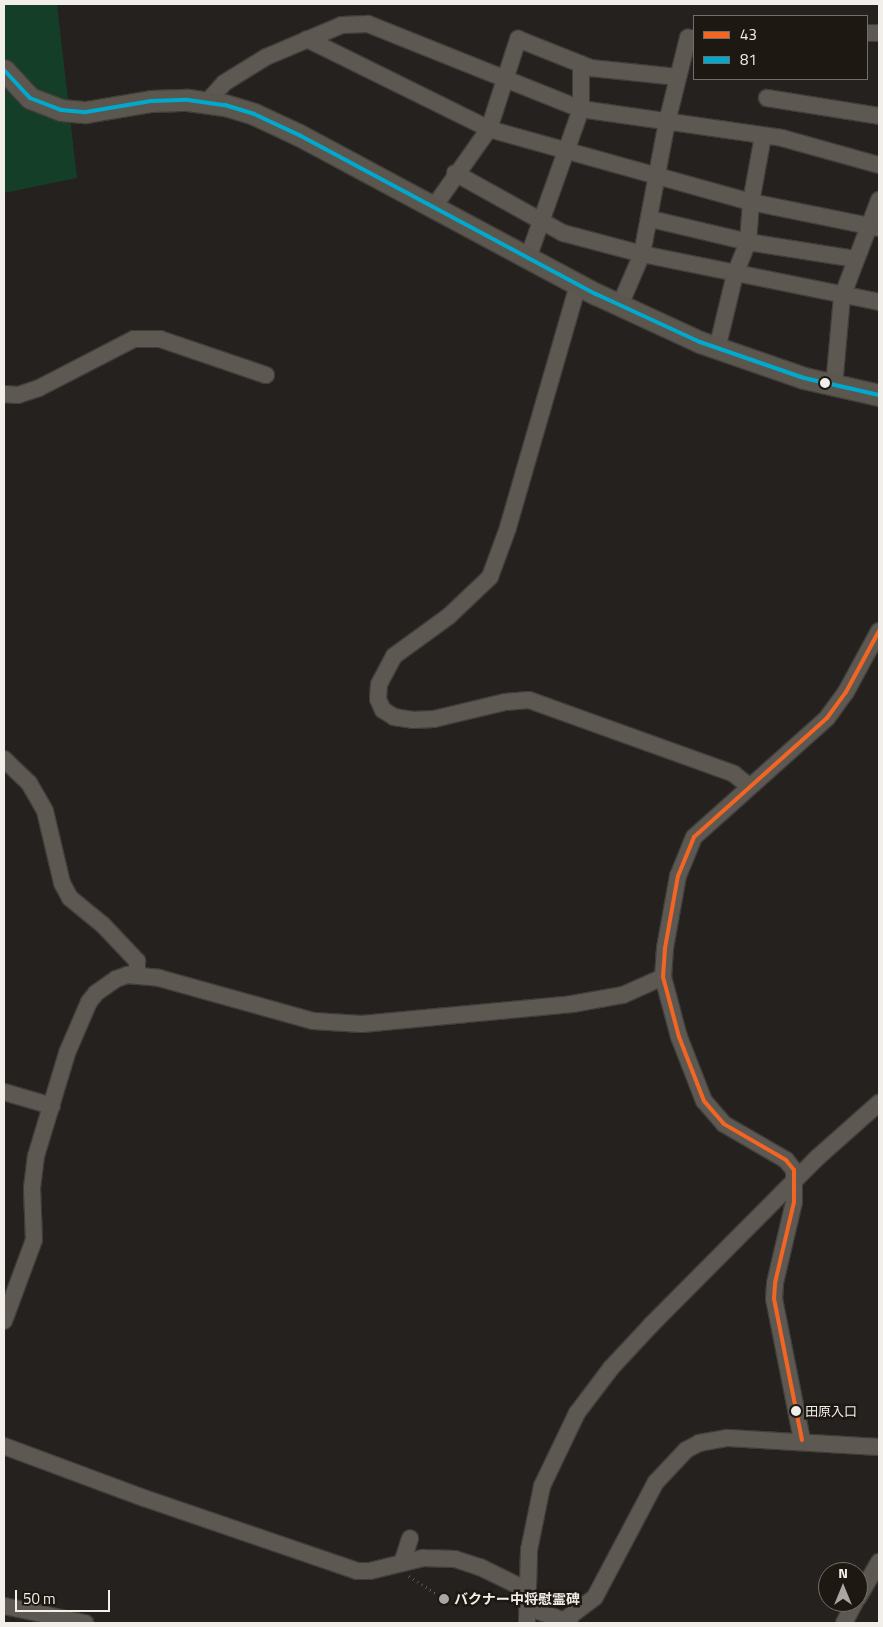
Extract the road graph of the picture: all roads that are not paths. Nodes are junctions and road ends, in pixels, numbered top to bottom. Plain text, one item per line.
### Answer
1 (693, 38) edge
2 (307, 39) junction
3 (581, 64) junction
4 (4, 70) edge
5 (678, 77) junction
6 (506, 81) junction
7 (767, 98) dead end
8 (208, 101) junction
9 (581, 109) junction
10 (879, 116) edge
11 (667, 122) junction
12 (489, 129) junction
13 (763, 136) junction
14 (566, 151) junction
15 (879, 165) edge
16 (455, 173) junction
17 (656, 176) junction
18 (879, 200) edge
19 (751, 202) junction
20 (433, 208) junction
21 (651, 219) junction
22 (542, 221) junction
23 (874, 226) edge
24 (748, 242) junction
25 (642, 254) junction
26 (528, 258) junction
27 (855, 259) junction
28 (735, 274) junction
29 (578, 284) junction
30 (842, 297) junction
31 (879, 302) edge
32 (620, 306) junction
33 (717, 349) junction
34 (266, 375) dead end
35 (834, 386) junction
36 (4, 394) edge
37 (879, 395) edge
38 (879, 631) edge
39 (4, 759) edge
40 (749, 786) junction
41 (137, 975) junction
42 (663, 977) junction
43 (4, 1092) edge
44 (879, 1103) edge
45 (52, 1106) junction
46 (795, 1180) junction
47 (4, 1321) edge
48 (802, 1440) junction
49 (4, 1446) edge
50 (879, 1447) edge
51 (410, 1538) dead end
52 (879, 1562) edge
53 (405, 1569) junction
54 (868, 1581) edge
55 (527, 1590) junction
56 (4, 1606) edge
57 (850, 1612) edge
58 (527, 1615) edge
59 (568, 1621) edge
60 (85, 1623) edge
61 (844, 1623) edge

1 - 5 street
2 - 6 street
2 - 8 street
2 - 12 street
3 - 5 street
3 - 6 street
3 - 9 street
4 - 8 main road
5 - 11 street
6 - 9 street
6 - 12 street
7 - 10 street
8 - 20 main road
9 - 11 street
9 - 14 street
11 - 13 street
11 - 17 street
12 - 14 street
12 - 16 street
13 - 15 street
13 - 19 street
14 - 17 street
14 - 22 street
16 - 20 street
16 - 22 street
17 - 19 street
17 - 21 street
18 - 23 street
19 - 23 street
19 - 24 street
20 - 26 main road
21 - 24 street
21 - 25 street
22 - 25 street
22 - 26 street
23 - 27 street
24 - 27 street
24 - 28 street
25 - 28 street
25 - 32 street
26 - 29 main road
27 - 30 street
28 - 30 street
28 - 33 street
29 - 32 main road
29 - 40 street
30 - 31 street
30 - 35 street
32 - 33 main road
33 - 35 main road
34 - 36 street
35 - 37 main road
38 - 40 street
39 - 41 street
40 - 42 street
41 - 42 street
41 - 45 street
42 - 46 street
43 - 45 street
44 - 46 street
45 - 47 street
46 - 48 street
46 - 55 street
48 - 50 street
48 - 59 street
49 - 53 street
51 - 53 street
52 - 54 street
53 - 55 street
55 - 58 street
56 - 60 street
57 - 61 street
58 - 59 street

